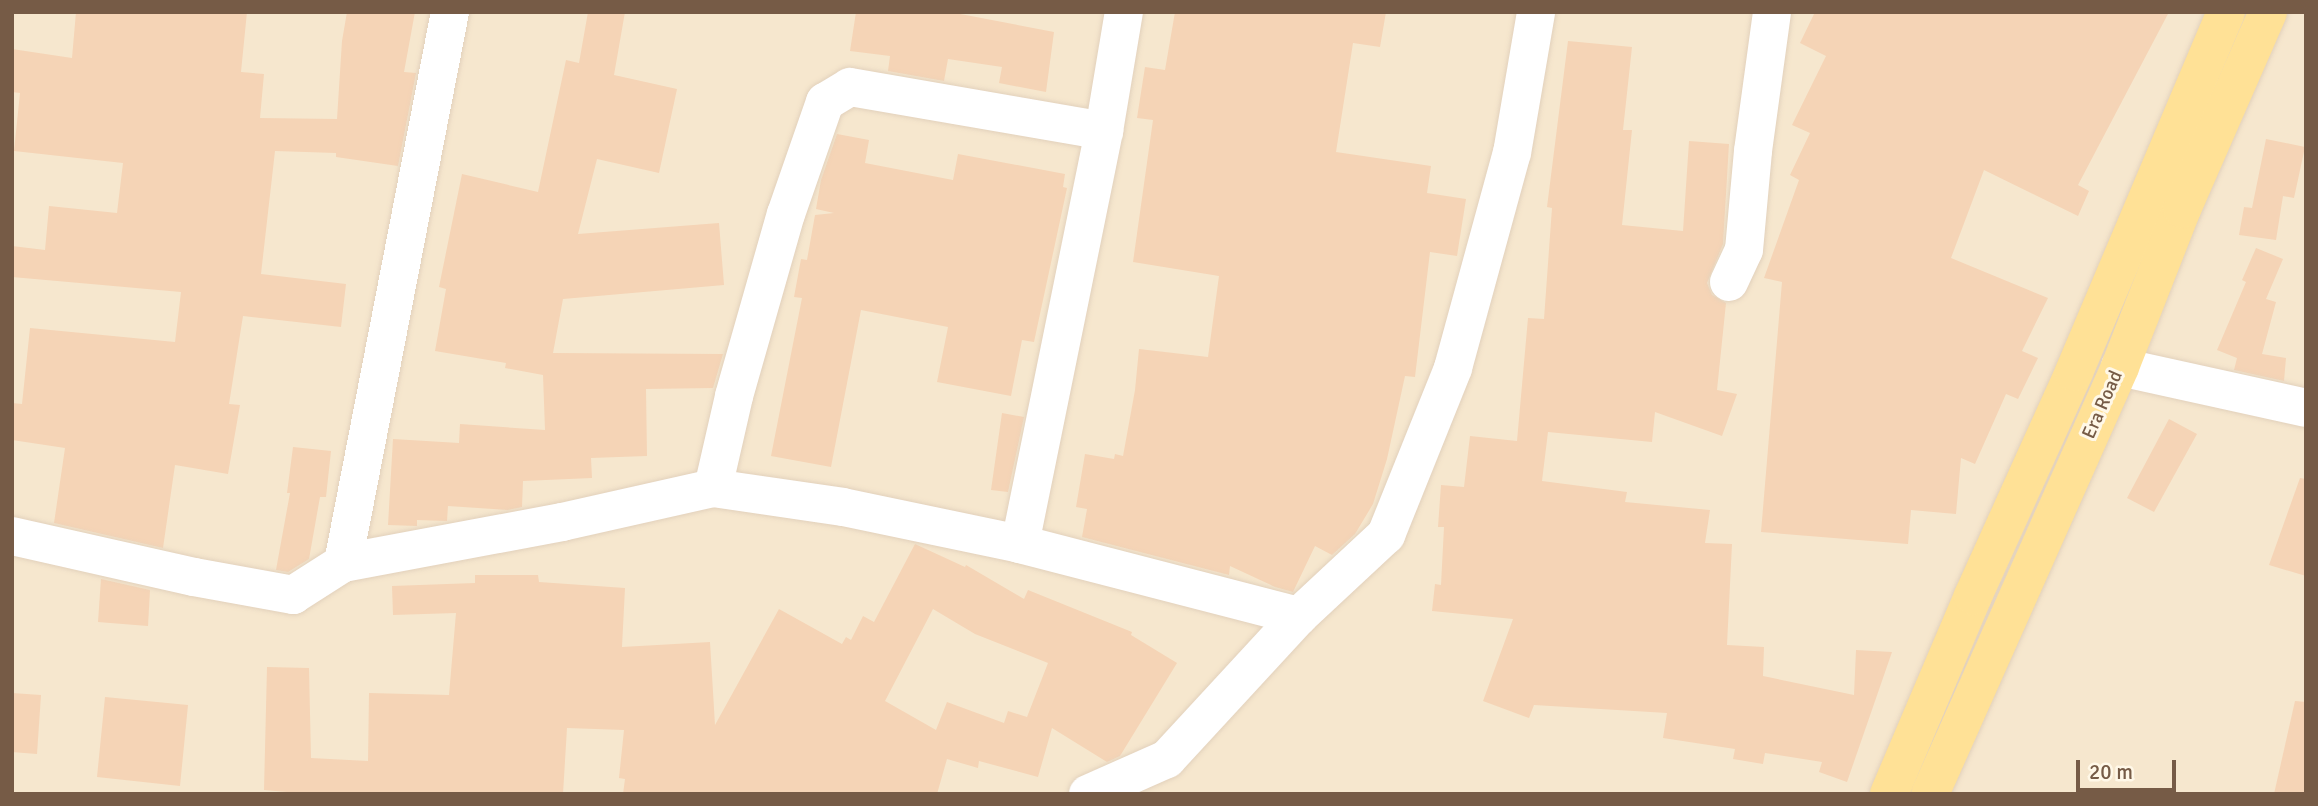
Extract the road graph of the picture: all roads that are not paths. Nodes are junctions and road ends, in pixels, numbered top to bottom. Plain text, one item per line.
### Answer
1 (450, 12) edge
2 (1124, 12) edge
3 (1536, 12) edge
4 (1772, 12) edge
5 (2225, 12) edge
6 (2268, 12) edge
7 (1104, 131) junction
8 (1729, 282) dead end
9 (2120, 367) junction
10 (2306, 408) edge
11 (713, 488) junction
12 (12, 536) edge
13 (1020, 544) junction
14 (343, 564) junction
15 (1299, 616) junction
16 (1088, 794) edge
17 (1889, 794) edge
18 (1930, 794) edge

1 - 14 street
2 - 7 street
3 - 15 street
4 - 8 street
5 - 17 main road
6 - 9 main road, Era Road
7 - 11 street
7 - 13 street
9 - 10 street
9 - 18 main road, Era Road
11 - 13 street
11 - 14 street
12 - 14 street
13 - 15 street
15 - 16 street

